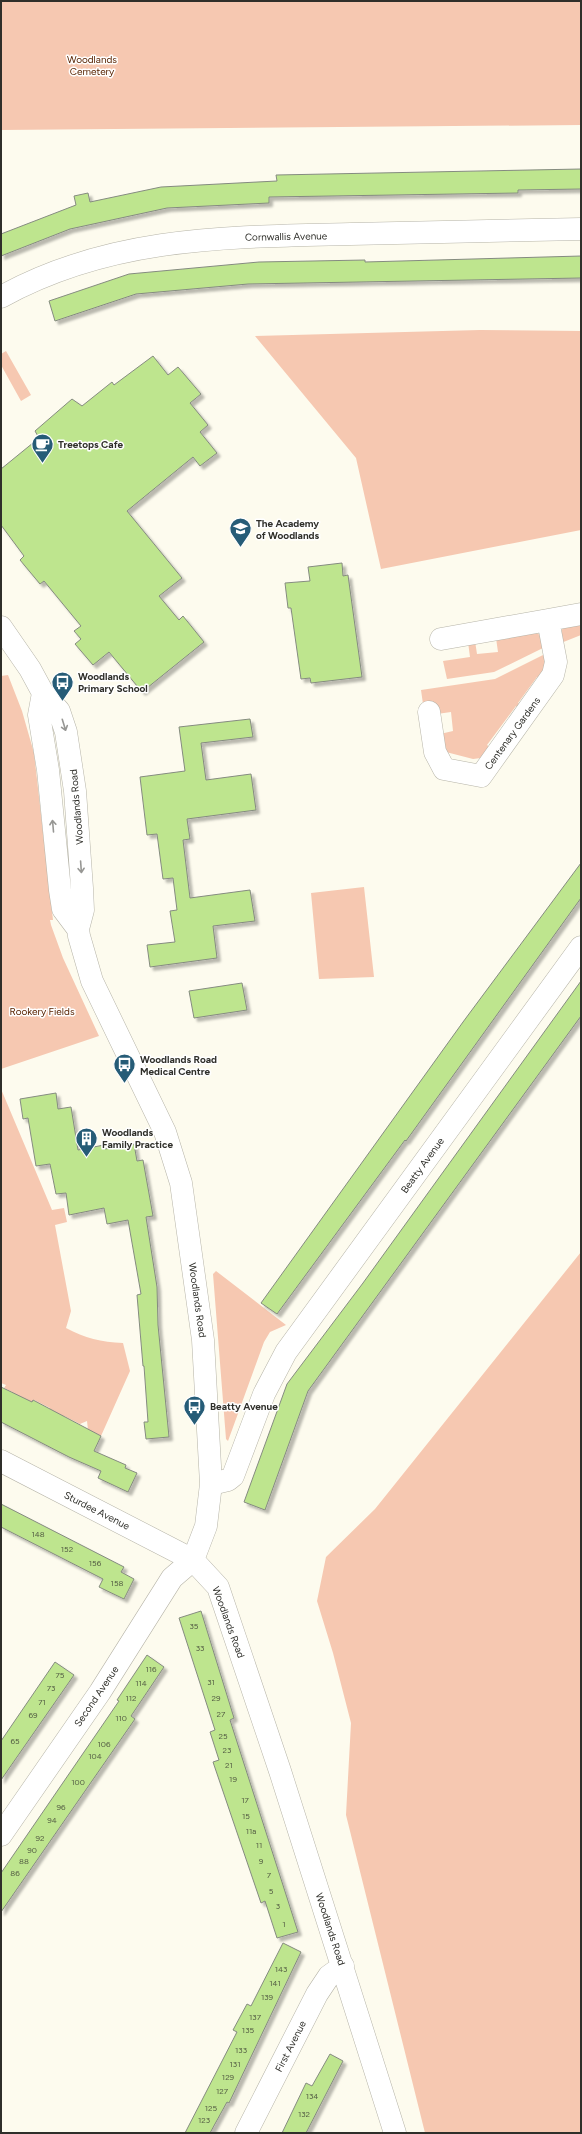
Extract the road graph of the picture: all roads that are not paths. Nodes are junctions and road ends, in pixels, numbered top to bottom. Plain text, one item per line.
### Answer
1 (581, 229) edge
2 (1, 297) edge
3 (581, 614) edge
4 (548, 620) junction
5 (1, 627) edge
6 (441, 639) dead end
7 (429, 712) dead end
8 (581, 947) edge
9 (1, 1461) edge
10 (211, 1484) junction
11 (193, 1560) junction
12 (1, 1835) edge
13 (343, 1966) junction
14 (246, 2133) edge
15 (395, 2133) edge

1 - 2 street, Cornwallis Avenue
3 - 4 street
4 - 6 street
4 - 7 street, Centenary Gardens
5 - 10 street, Woodlands Road
8 - 10 street, Beatty Avenue
9 - 11 street, Sturdee Avenue
10 - 11 street, Woodlands Road
11 - 12 street, Second Avenue
11 - 13 street, Woodlands Road
13 - 14 street, First Avenue
13 - 15 street, Woodlands Road

